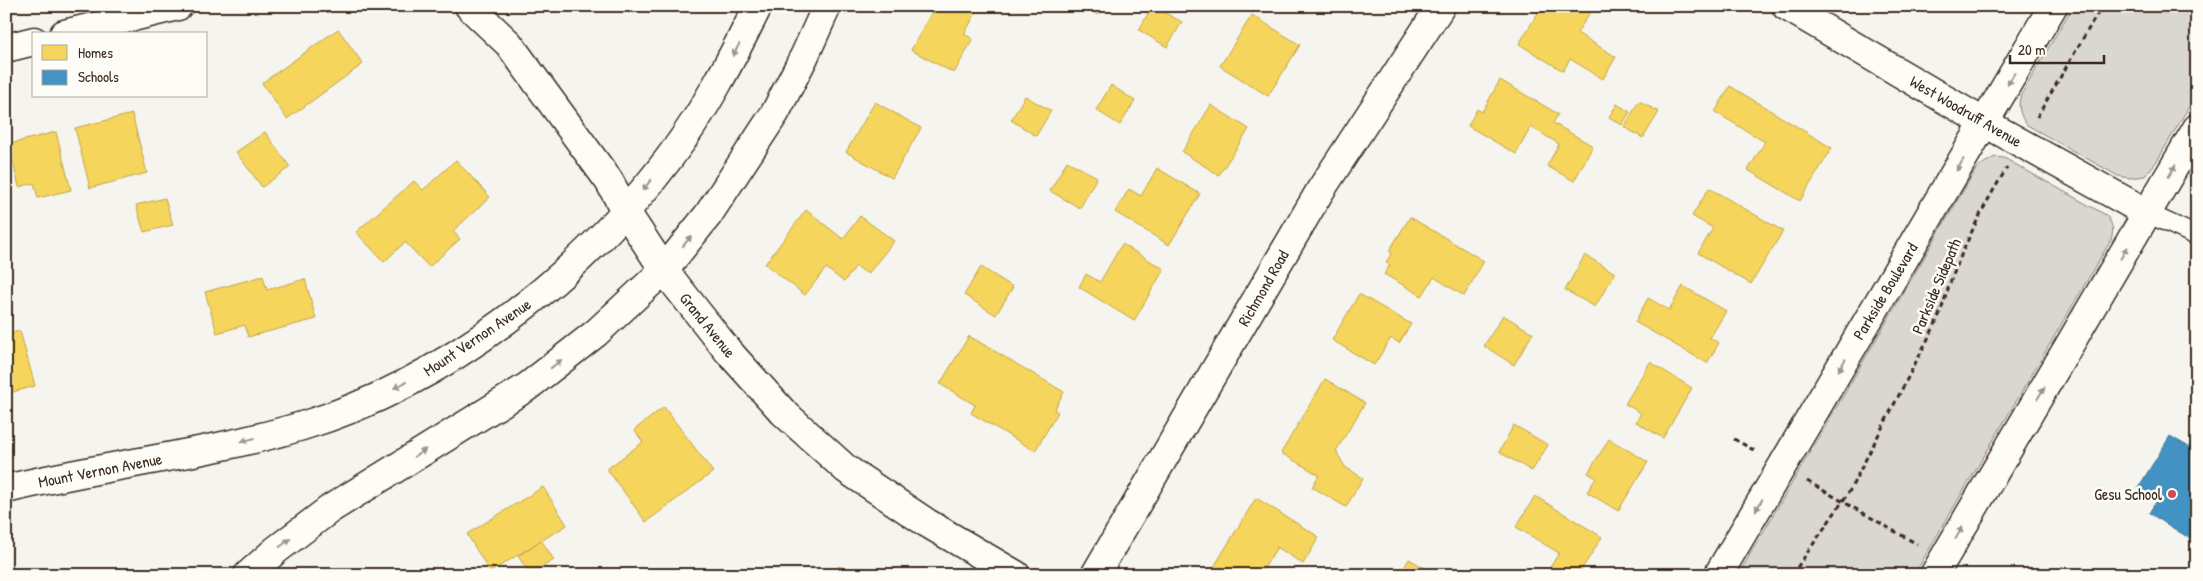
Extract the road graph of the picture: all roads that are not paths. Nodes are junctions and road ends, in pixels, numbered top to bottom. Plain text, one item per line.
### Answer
1 (178, 6) edge
2 (469, 6) edge
3 (758, 6) edge
4 (827, 6) edge
5 (1441, 6) edge
6 (1786, 6) edge
7 (2053, 6) edge
8 (72, 32) edge
9 (32, 42) edge
10 (6, 48) edge
11 (1985, 123) junction
12 (2197, 128) edge
13 (626, 212) junction
14 (2147, 213) junction
15 (2197, 236) edge
16 (664, 270) junction
17 (6, 489) edge
18 (1939, 567) edge
19 (248, 575) edge
20 (1016, 575) edge
21 (1095, 575) edge
22 (1718, 575) edge

1 - 8 street
2 - 13 street, Grand Avenue
3 -> 13 street, Mount Vernon Avenue
16 -> 4 street
5 - 21 street, Richmond Road
6 - 11 street, West Woodruff Avenue
7 -> 11 street, Parkside Boulevard
9 - 10 street
11 - 14 street, West Woodruff Avenue
11 -> 22 street, Parkside Boulevard
14 -> 12 street
13 - 16 street, Grand Avenue
13 -> 17 street, Mount Vernon Avenue
14 - 15 lane
18 -> 14 street
19 -> 16 street
16 - 20 street, Grand Avenue

